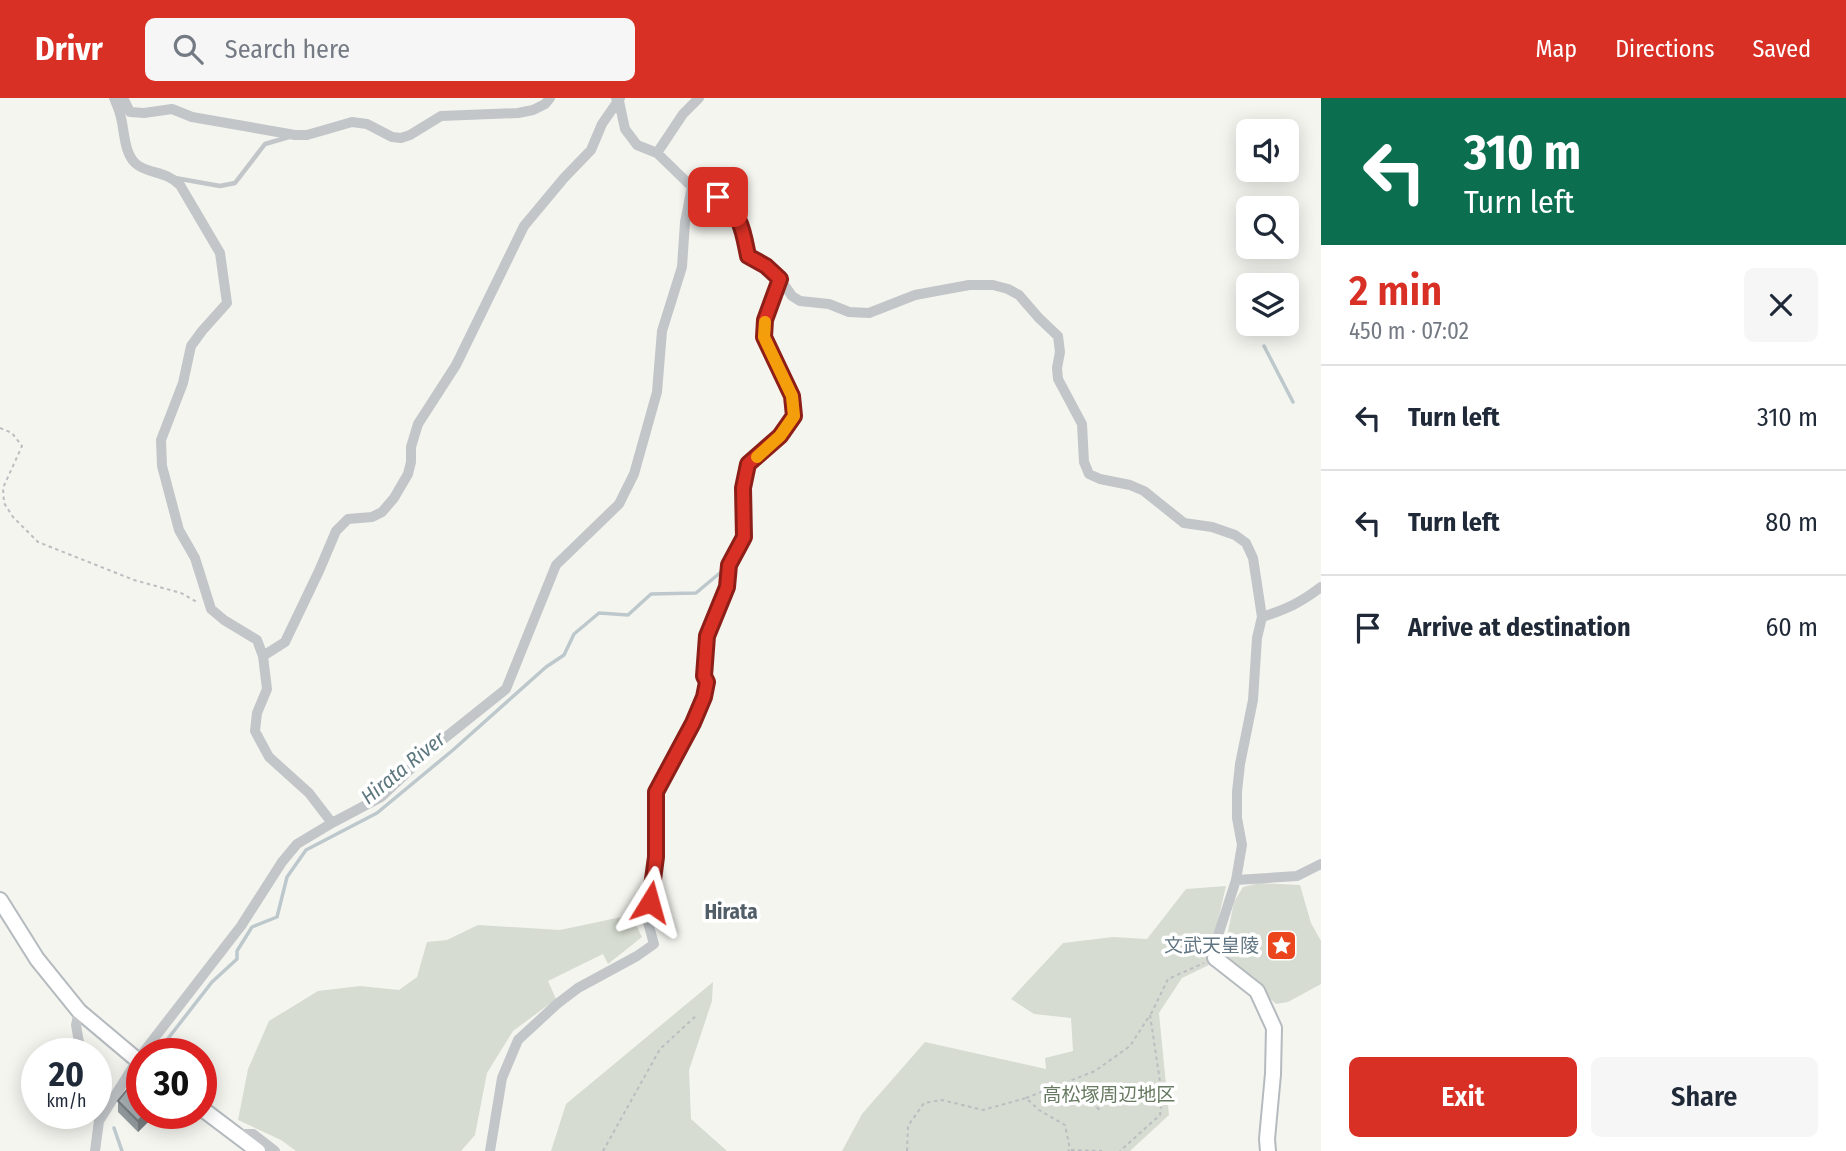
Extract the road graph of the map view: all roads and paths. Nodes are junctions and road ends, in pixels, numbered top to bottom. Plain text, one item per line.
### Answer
1 (114, 98) edge
2 (123, 98) edge
3 (550, 98) edge
4 (699, 98) edge
5 (618, 99) edge
6 (295, 135) junction
7 (657, 153) junction
8 (171, 177) junction
9 (692, 187) junction
10 (780, 279) junction
11 (0, 428) edge
12 (1321, 587) edge
13 (211, 609) junction
14 (1262, 617) junction
15 (263, 656) junction
16 (332, 822) junction
17 (1321, 864) edge
18 (1236, 880) junction
19 (2, 907) edge
20 (1215, 958) junction
21 (79, 1011) junction
22 (697, 1015) dead end
23 (1150, 1015) junction
24 (78, 1038) edge
25 (156, 1038) edge
26 (126, 1047) edge
27 (126, 1078) edge
28 (1043, 1090) junction
29 (112, 1097) edge
30 (1026, 1098) junction
31 (1100, 1110) dead end
32 (217, 1120) edge
33 (97, 1129) edge
34 (236, 1134) junction
35 (1069, 1150) edge
36 (96, 1151) edge
37 (258, 1151) edge
38 (275, 1151) edge
39 (490, 1151) edge
40 (603, 1151) edge
41 (907, 1151) edge
42 (1102, 1151) edge
43 (1121, 1151) edge
44 (1268, 1151) edge

1 - 8 street
2 - 6 street
3 - 6 street
4 - 7 street
5 - 7 street
5 - 15 street
6 - 8 lane
7 - 9 street
8 - 13 street
9 - 10 street
9 - 16 street
10 - 14 street
10 - 39 street
11 - 13 path
12 - 14 street
13 - 15 street
14 - 18 street
15 - 16 street
16 - 25 street
17 - 18 street
18 - 20 street
19 - 21 main road
20 - 23 path
20 - 44 main road
21 - 24 street
21 - 26 main road
22 - 40 path
23 - 28 path
23 - 43 path
27 - 29 street
28 - 30 path
28 - 31 path
30 - 35 path
30 - 41 path
32 - 34 main road
33 - 36 street
34 - 37 main road
34 - 38 street
35 - 42 path

